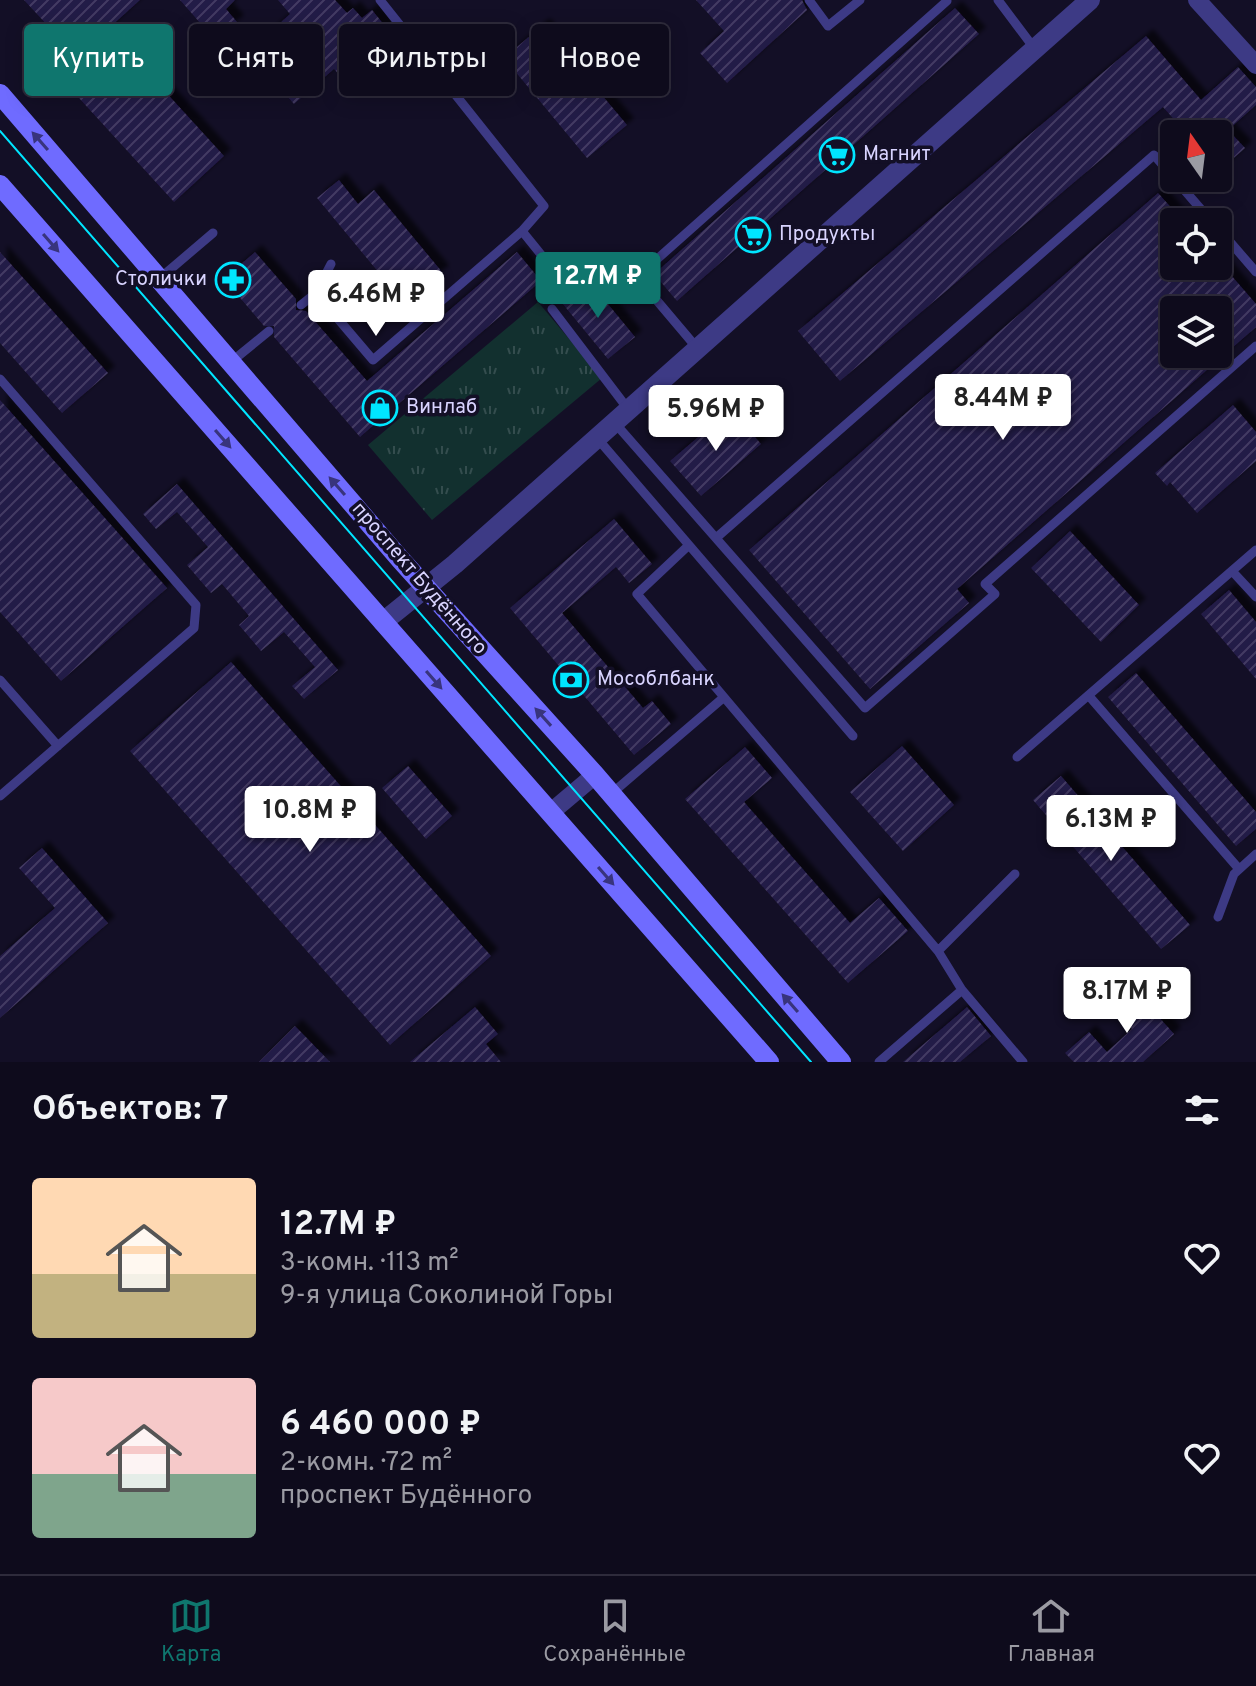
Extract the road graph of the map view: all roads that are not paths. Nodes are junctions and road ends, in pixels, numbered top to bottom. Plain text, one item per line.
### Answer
1 (380, 0) edge
2 (809, 0) edge
3 (860, 0) edge
4 (998, 0) edge
5 (1090, 0) edge
6 (1197, 0) edge
7 (947, 1) edge
8 (1034, 48) junction
9 (1256, 65) edge
10 (0, 94) edge
11 (0, 185) edge
12 (1200, 208) edge
13 (522, 231) junction
14 (213, 233) dead end
15 (1232, 244) edge
16 (331, 264) dead end
17 (1256, 272) edge
18 (637, 277) junction
19 (159, 279) junction
20 (316, 293) junction
21 (301, 305) dead end
22 (552, 309) dead end
23 (269, 331) dead end
24 (1256, 346) edge
25 (697, 348) junction
26 (231, 362) junction
27 (0, 379) edge
28 (621, 416) junction
29 (596, 438) junction
30 (716, 538) junction
31 (689, 545) junction
32 (1256, 550) edge
33 (1232, 571) junction
34 (425, 587) junction
35 (1256, 597) edge
36 (383, 622) junction
37 (0, 680) edge
38 (1089, 696) junction
39 (723, 698) junction
40 (853, 736) dead end
41 (58, 746) junction
42 (1017, 757) dead end
43 (595, 775) junction
44 (611, 794) junction
45 (0, 796) edge
46 (550, 813) junction
47 (1256, 854) edge
48 (1239, 869) junction
49 (1015, 874) dead end
50 (1218, 917) dead end
51 (938, 951) junction
52 (962, 990) junction
53 (769, 1062) edge
54 (841, 1062) edge
55 (879, 1062) edge
56 (1023, 1062) edge

1 - 13 lane
2 - 3 lane
4 - 8 lane
5 - 8 street
6 - 9 street
7 - 18 lane
8 - 25 street
19 -> 10 main road, проспект Будённого
11 -> 36 main road
12 - 30 lane
13 - 18 lane
13 - 20 lane
14 - 19 lane
15 - 17 lane
16 - 20 lane
18 - 25 lane
19 - 26 main road, проспект Будённого
20 - 21 lane
22 - 28 lane
23 - 26 lane
24 - 30 lane
25 - 28 street
34 -> 26 main road, проспект Будённого
27 - 41 lane
28 - 29 street
28 - 30 lane
29 - 31 lane
29 - 34 street
31 - 39 lane
31 - 40 lane
32 - 33 lane
33 - 35 lane
33 - 38 lane
34 - 36 street
43 -> 34 main road, проспект Будённого
36 -> 46 main road
37 - 41 lane
38 - 42 lane
38 - 48 lane
39 - 44 lane
39 - 51 lane
41 - 45 lane
43 - 44 main road, проспект Будённого
43 - 46 street
54 -> 44 main road, проспект Будённого
46 -> 53 main road
47 - 48 lane
48 - 50 lane
49 - 51 lane
51 - 52 lane
52 - 55 lane
52 - 56 lane

